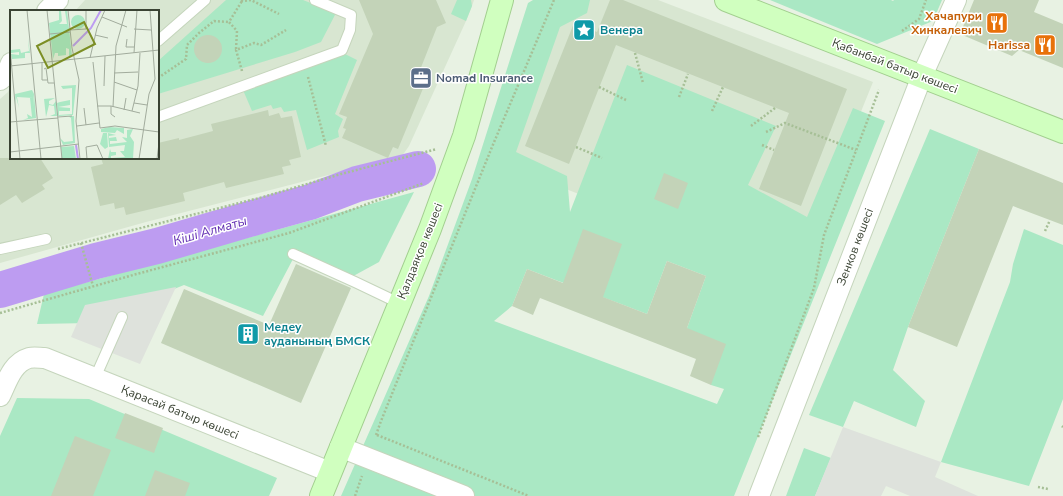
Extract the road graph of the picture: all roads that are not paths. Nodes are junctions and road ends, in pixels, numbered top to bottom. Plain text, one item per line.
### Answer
1 (58, 0) edge
2 (205, 0) edge
3 (315, 0) edge
4 (502, 0) edge
5 (726, 0) edge
6 (956, 0) edge
7 (48, 10) edge
8 (159, 39) edge
9 (10, 65) edge
10 (922, 76) junction
11 (0, 80) edge
12 (159, 117) edge
13 (1063, 132) edge
14 (46, 239) dead end
15 (0, 249) edge
16 (293, 254) dead end
17 (399, 304) junction
18 (122, 318) dead end
19 (95, 378) junction
20 (0, 396) edge
21 (340, 447) junction
22 (330, 472) junction
23 (320, 496) edge
24 (464, 496) edge
25 (759, 496) edge

1 - 7 street
2 - 8 lane
3 - 12 lane
4 - 17 street, Қалдаяқов көшесі
5 - 10 street, Қабанбай батыр көшесі
6 - 10 street, Зенков көшесі
9 - 11 street
10 - 13 street, Қабанбай батыр көшесі
10 - 25 street, Зенков көшесі
14 - 15 lane
16 - 17 lane
17 - 21 street, Қалдаяқов көшесі
18 - 19 lane
19 - 20 street, Қарасай батыр көшесі
19 - 22 street, Қарасай батыр көшесі
21 - 22 street, Қалдаяқов көшесі
21 - 24 street
22 - 23 street, Қалдаяқов көшесі

